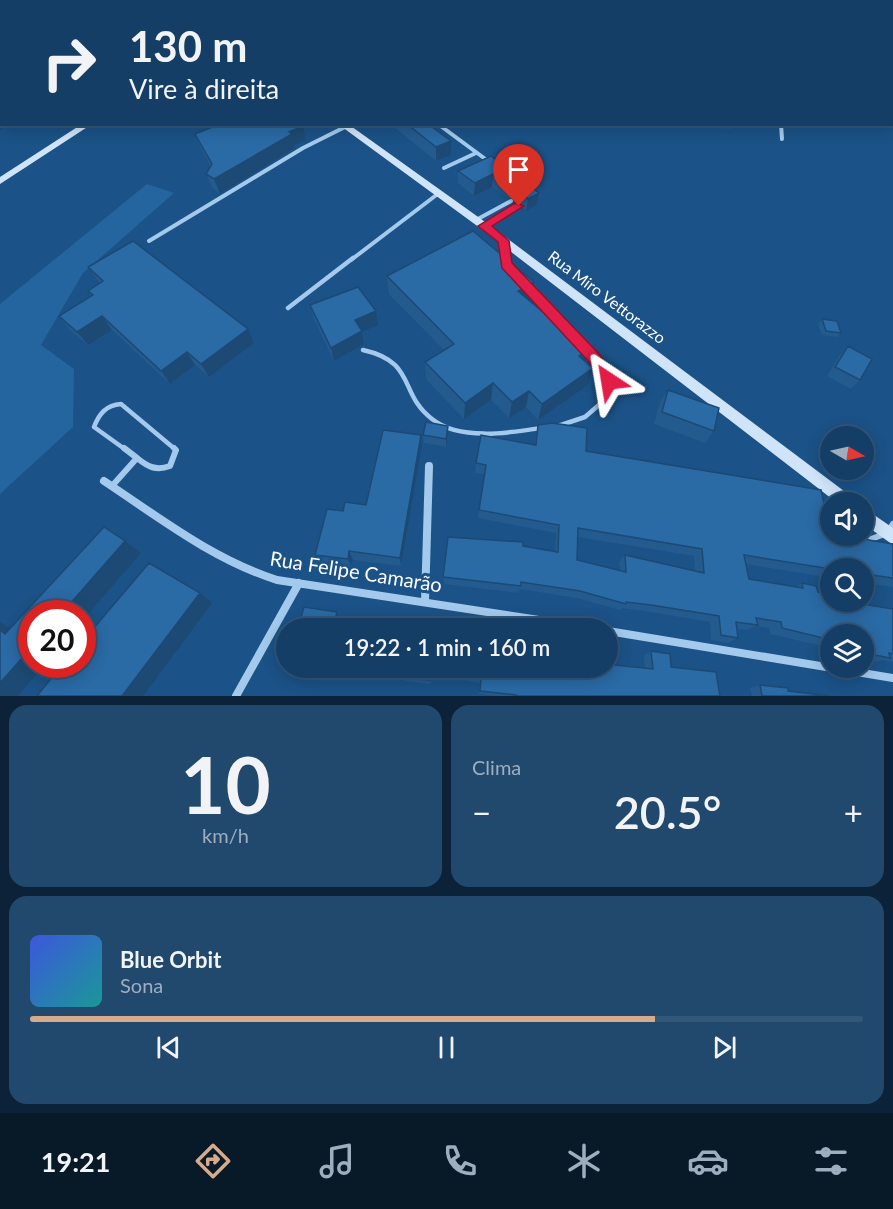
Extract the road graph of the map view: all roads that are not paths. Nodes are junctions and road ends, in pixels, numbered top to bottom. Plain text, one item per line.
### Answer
1 (85, 126) edge
2 (344, 126) edge
3 (441, 126) edge
4 (781, 126) edge
5 (782, 139) dead end
6 (476, 153) junction
7 (488, 162) junction
8 (479, 166) edge
9 (444, 168) dead end
10 (496, 168) edge
11 (0, 182) edge
12 (439, 193) junction
13 (512, 201) dead end
14 (519, 206) dead end
15 (480, 223) junction
16 (149, 241) dead end
17 (503, 241) junction
18 (513, 272) edge
19 (520, 278) edge
20 (288, 308) dead end
21 (572, 334) edge
22 (580, 342) edge
23 (363, 350) dead end
24 (553, 426) edge
25 (543, 428) edge
26 (137, 458) junction
27 (429, 466) dead end
28 (104, 481) dead end
29 (112, 486) junction
30 (834, 492) edge
31 (874, 521) edge
32 (891, 531) edge
33 (874, 537) edge
34 (299, 583) junction
35 (425, 601) junction
36 (530, 618) edge
37 (618, 633) edge
38 (893, 678) edge
39 (236, 696) edge

1 - 11 street
2 - 12 street, Rua Miro Vettorazzo
2 - 16 lane
3 - 6 lane
4 - 5 lane
6 - 7 lane
6 - 9 lane
7 - 8 lane
7 - 10 lane
12 - 15 street, Rua Miro Vettorazzo
12 - 20 lane
13 - 15 lane
14 - 15 lane
15 - 17 street, Rua Miro Vettorazzo
17 - 18 lane
17 - 30 street, Rua Miro Vettorazzo
19 - 21 lane
22 - 24 lane
23 - 25 lane
26 - 26 lane
26 - 29 lane
27 - 35 street
28 - 29 street, Rua Felipe Camarão
29 - 34 street, Rua Felipe Camarão
31 - 32 street
32 - 33 lane
34 - 35 street, Rua Felipe Camarão
34 - 39 street
35 - 36 street, Rua Felipe Camarão
37 - 38 street

